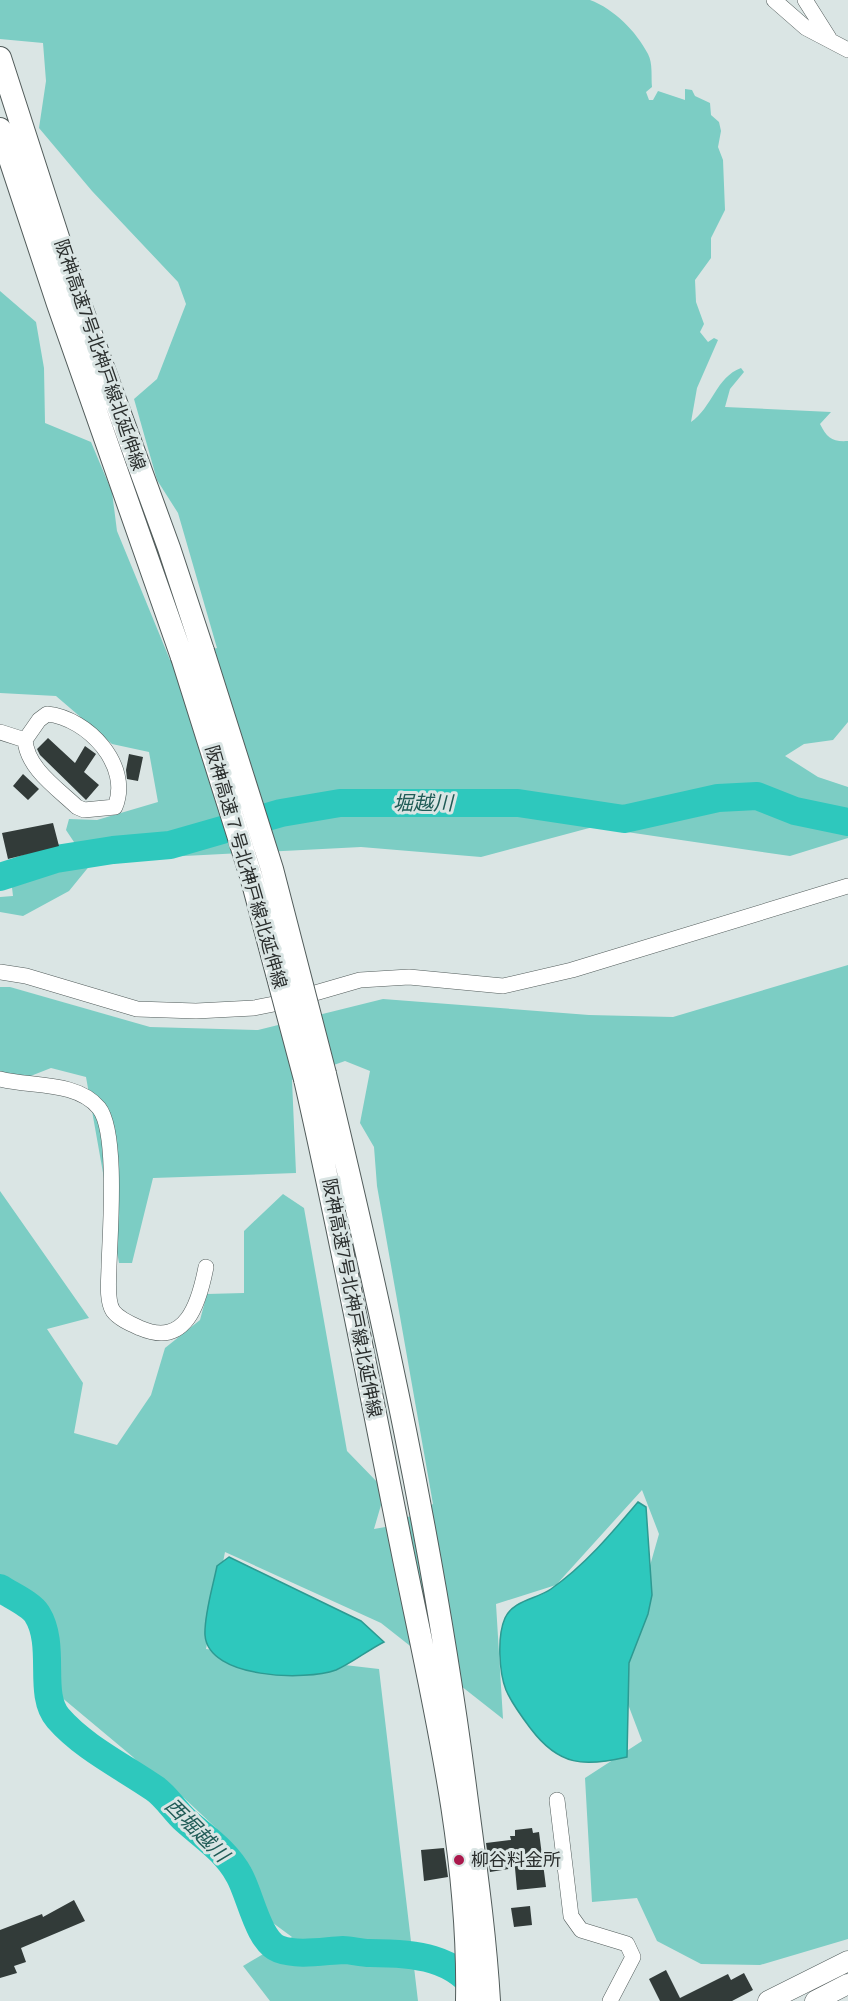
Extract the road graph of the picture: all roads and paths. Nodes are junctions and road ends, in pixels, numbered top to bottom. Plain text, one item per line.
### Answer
1 (774, 0) edge
2 (805, 0) edge
3 (829, 38) junction
4 (848, 50) edge
5 (0, 58) edge
6 (0, 129) edge
7 (193, 654) junction
8 (0, 732) edge
9 (25, 740) junction
10 (848, 886) edge
11 (0, 972) edge
12 (315, 1076) junction
13 (0, 1079) edge
14 (206, 1267) dead end
15 (557, 1800) dead end
16 (475, 1934) junction
17 (848, 1961) edge
18 (848, 1973) edge
19 (848, 1984) edge
20 (848, 1998) edge
21 (465, 2001) edge
22 (491, 2001) edge
23 (610, 2001) edge
24 (768, 2001) edge
25 (791, 2001) edge
26 (815, 2001) edge
27 (842, 2001) edge

1 - 3 street
2 - 3 street
3 - 4 street
5 - 7 highway, 阪神高速7号北神戸線北延伸線
6 - 7 highway, 阪神高速7号北神戸線北延伸線
7 - 12 highway, 阪神高速７号北神戸線北延伸線, bridge
8 - 9 street
9 - 9 street
10 - 11 street
12 - 16 highway, 阪神高速7号北神戸線北延伸線
12 - 16 highway, 阪神高速7号北神戸線北延伸線
13 - 14 street
15 - 23 street
16 - 21 highway
16 - 22 highway
17 - 24 main road
18 - 25 main road
19 - 26 main road
20 - 27 main road

